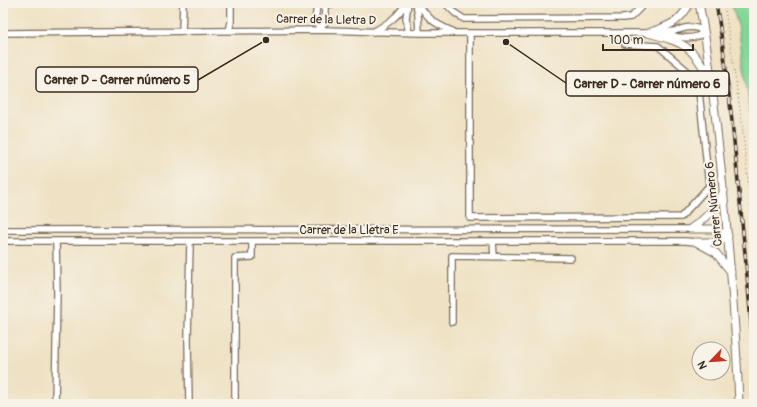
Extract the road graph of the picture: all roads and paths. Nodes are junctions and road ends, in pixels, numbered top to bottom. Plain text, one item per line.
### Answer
1 (183, 3) edge
2 (231, 3) edge
3 (301, 3) edge
4 (338, 3) edge
5 (407, 3) edge
6 (417, 3) edge
7 (445, 3) edge
8 (645, 3) edge
9 (690, 3) edge
10 (699, 3) edge
11 (724, 3) edge
12 (317, 4) junction
13 (325, 5) junction
14 (320, 28) junction
15 (182, 31) junction
16 (229, 31) junction
17 (373, 32) junction
18 (704, 32) junction
19 (3, 33) edge
20 (409, 33) junction
21 (419, 33) junction
22 (456, 33) junction
23 (470, 33) junction
24 (625, 33) junction
25 (648, 33) junction
26 (712, 86) junction
27 (724, 191) junction
28 (690, 229) junction
29 (3, 230) edge
30 (728, 236) junction
31 (56, 241) junction
32 (493, 241) junction
33 (754, 241) edge
34 (3, 242) edge
35 (190, 242) junction
36 (252, 242) junction
37 (696, 242) junction
38 (494, 257) junction
39 (571, 258) dead end
40 (731, 272) junction
41 (452, 322) dead end
42 (739, 395) junction
43 (55, 404) edge
44 (189, 404) edge
45 (235, 404) edge
46 (733, 404) edge
47 (739, 404) edge

1 - 15 street
2 - 16 street
3 - 12 street
4 - 13 street
5 - 17 street
5 - 20 street
6 - 21 street
6 - 22 street
7 - 8 street
9 - 25 main road
10 - 18 main road, Carrer Número 6
11 - 33 path
12 - 13 street
12 - 14 street
13 - 14 street
14 - 16 street, Carrer de la Lletra D
14 - 17 street, Carrer de la Lletra D
15 - 16 street, Carrer de la Lletra D
15 - 19 street, Carrer de la Lletra D
17 - 20 street, Carrer de la Lletra D
18 - 25 street
18 - 25 street
18 - 26 main road, Carrer Número 6
20 - 21 street, Carrer de la Lletra D
21 - 22 street, Carrer de la Lletra D
22 - 23 street, Carrer de la Lletra D
23 - 24 street, Carrer de la Lletra D
23 - 24 street
24 - 25 street, Carrer de la Lletra D
25 - 26 main road
26 - 27 main road, Carrer Número 6
27 - 28 main road
27 - 30 main road, Carrer Número 6
28 - 29 street, Carrer de la Lletra E
28 - 30 main road
30 - 37 main road
30 - 40 main road, Carrer Número 6
31 - 34 street, Carrer de la Lletra E
31 - 35 street, Carrer de la Lletra E
31 - 43 street
32 - 36 street, Carrer de la Lletra E
32 - 37 street, Carrer de la Lletra E
32 - 38 street
35 - 36 street, Carrer de la Lletra E
35 - 44 street
36 - 45 street
37 - 40 main road
38 - 39 street
38 - 41 street
40 - 42 main road, Carrer Número 6
42 - 46 main road
42 - 47 main road, Carrer Número 6

